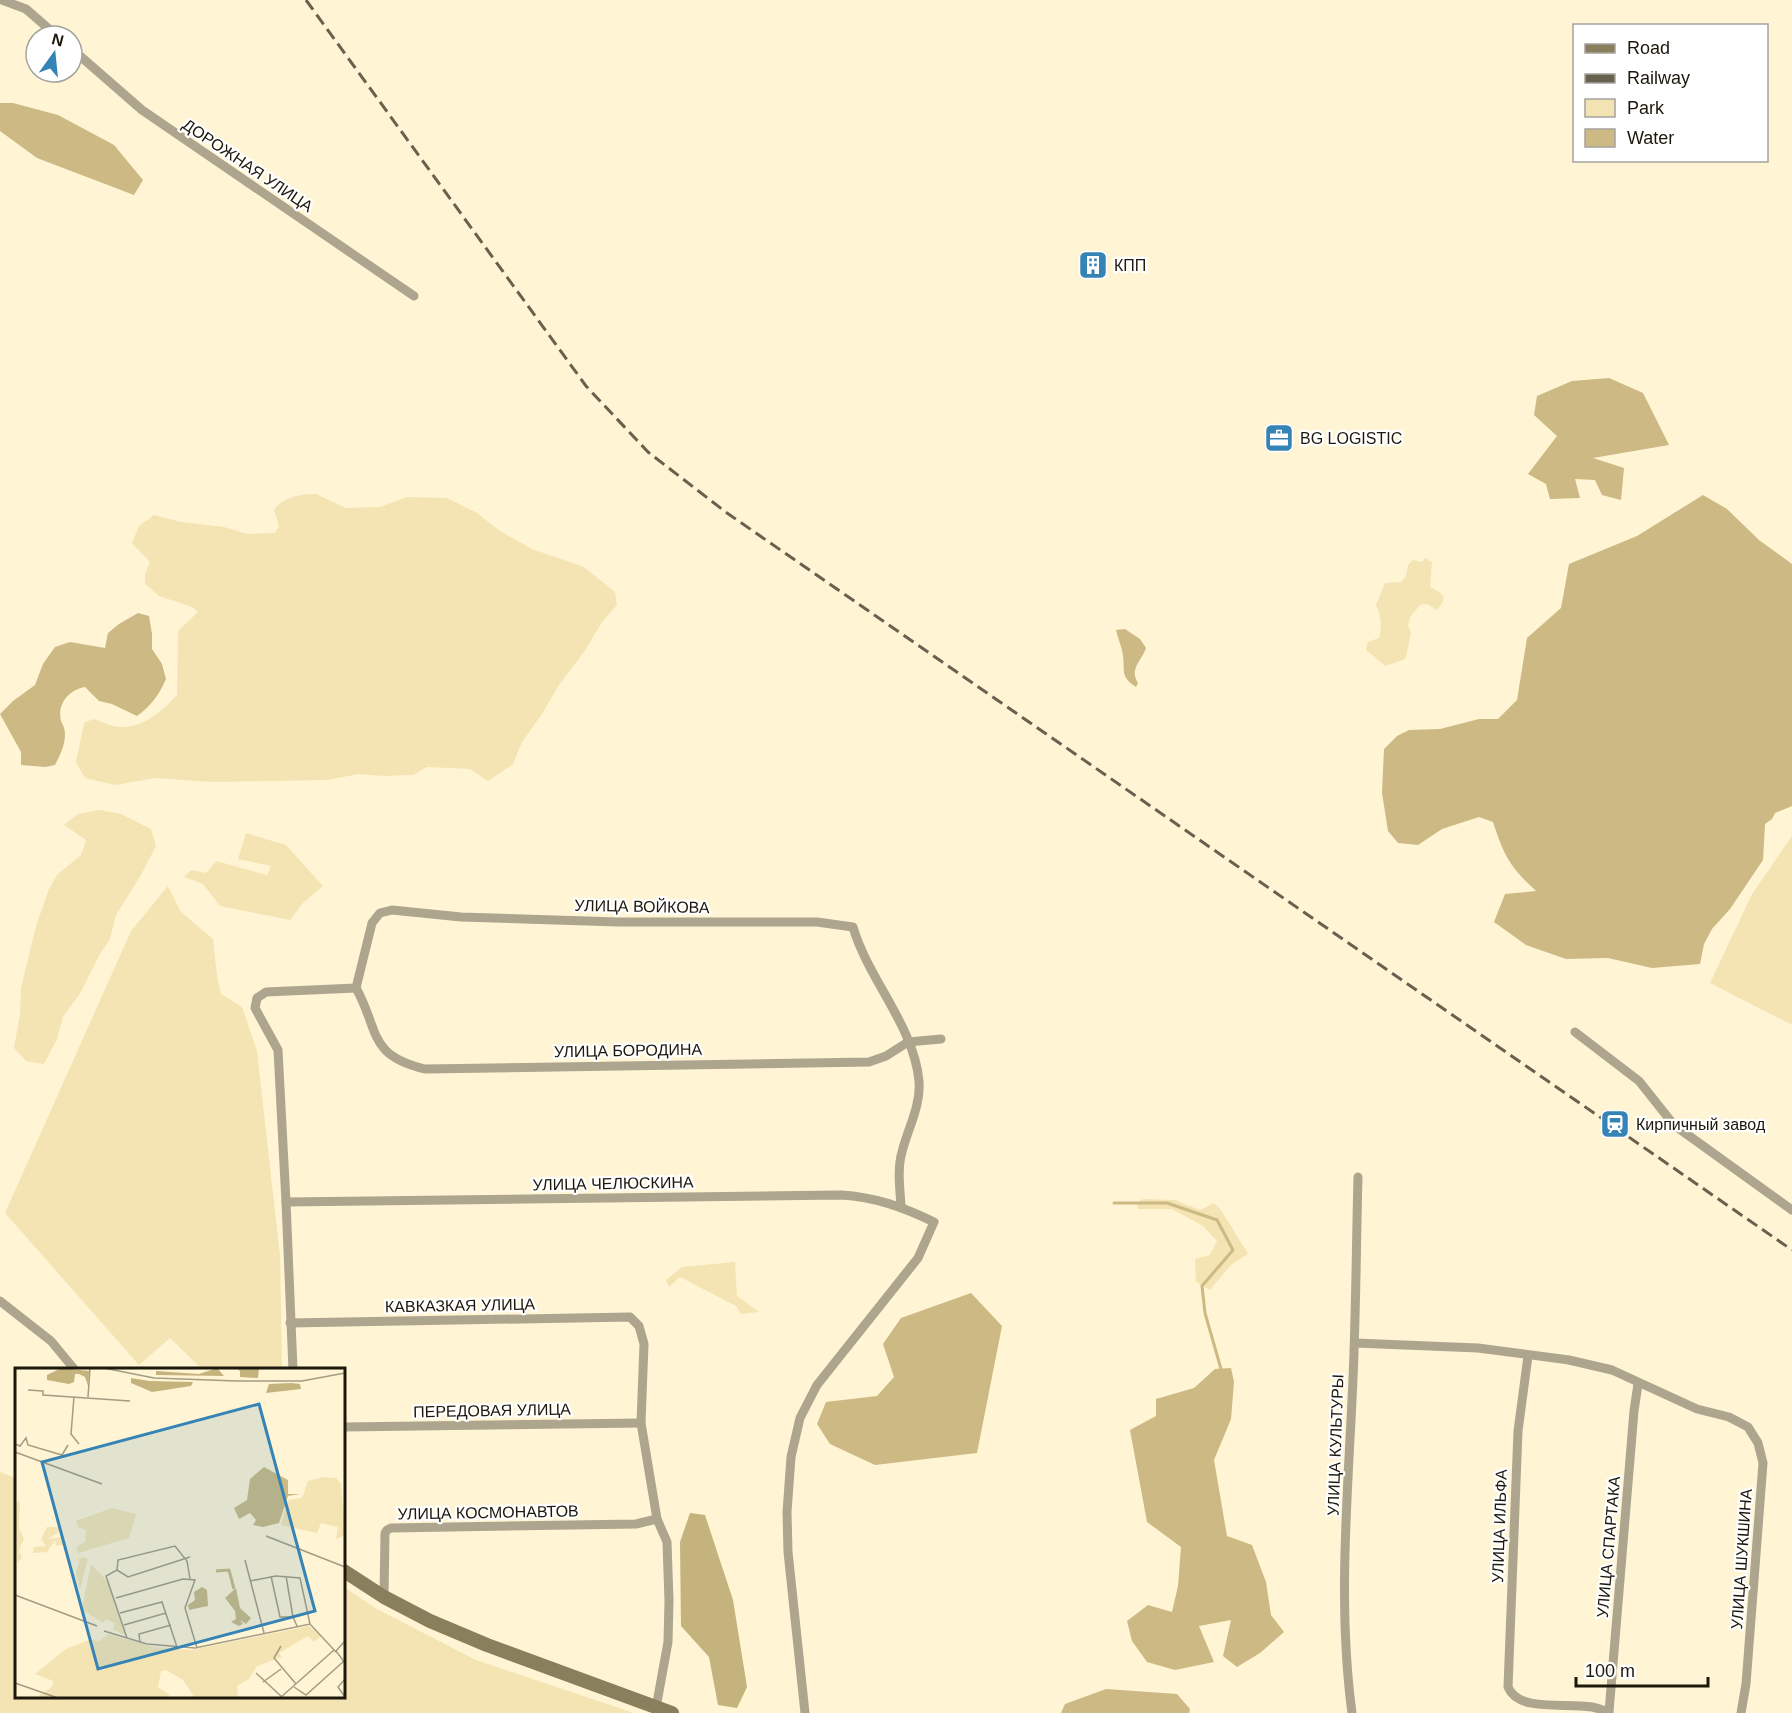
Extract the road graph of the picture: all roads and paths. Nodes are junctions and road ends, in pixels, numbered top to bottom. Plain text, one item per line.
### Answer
1 (2, 0) edge
2 (43, 24) edge
3 (84, 59) edge
4 (414, 296) dead end
5 (356, 988) junction
6 (1575, 1032) dead end
7 (941, 1039) dead end
8 (908, 1042) junction
9 (1358, 1177) dead end
10 (286, 1202) junction
11 (901, 1206) junction
12 (1792, 1210) edge
13 (0, 1301) edge
14 (290, 1323) junction
15 (1355, 1343) junction
16 (1528, 1356) junction
17 (73, 1368) edge
18 (292, 1368) edge
19 (1638, 1384) junction
20 (641, 1423) junction
21 (345, 1427) edge
22 (657, 1519) junction
23 (345, 1572) edge
24 (384, 1597) junction
25 (656, 1708) junction
26 (672, 1713) edge
27 (805, 1713) edge
28 (1352, 1713) edge
29 (1609, 1713) edge
30 (1741, 1713) edge

1 - 2 street
3 - 4 street, ДОРОЖНАЯ УЛИЦА
5 - 8 street, УЛИЦА БОРОДИНА
5 - 8 street, УЛИЦА ВОЙКОВА
5 - 10 street
6 - 12 street
7 - 8 street, УЛИЦА БОРОДИНА
8 - 11 street
9 - 15 street, УЛИЦА КУЛЬТУРЫ
10 - 11 street, УЛИЦА ЧЕЛЮСКИНА
10 - 14 street
11 - 27 street, УЛИЦА ЧЕЛЮСКИНА
13 - 17 street
14 - 18 street
14 - 20 street, КАВКАЗКАЯ УЛИЦА
15 - 16 street
15 - 28 street, УЛИЦА КУЛЬТУРЫ
16 - 19 street
16 - 29 street, УЛИЦА ИЛЬФА
19 - 29 street, УЛИЦА СПАРТАКА
19 - 30 street, УЛИЦА ШУКШИНА
20 - 21 street, ПЕРЕДОВАЯ УЛИЦА
20 - 22 street
22 - 24 street, УЛИЦА КОСМОНАВТОВ
22 - 25 street
23 - 24 street
24 - 25 street
25 - 26 street

